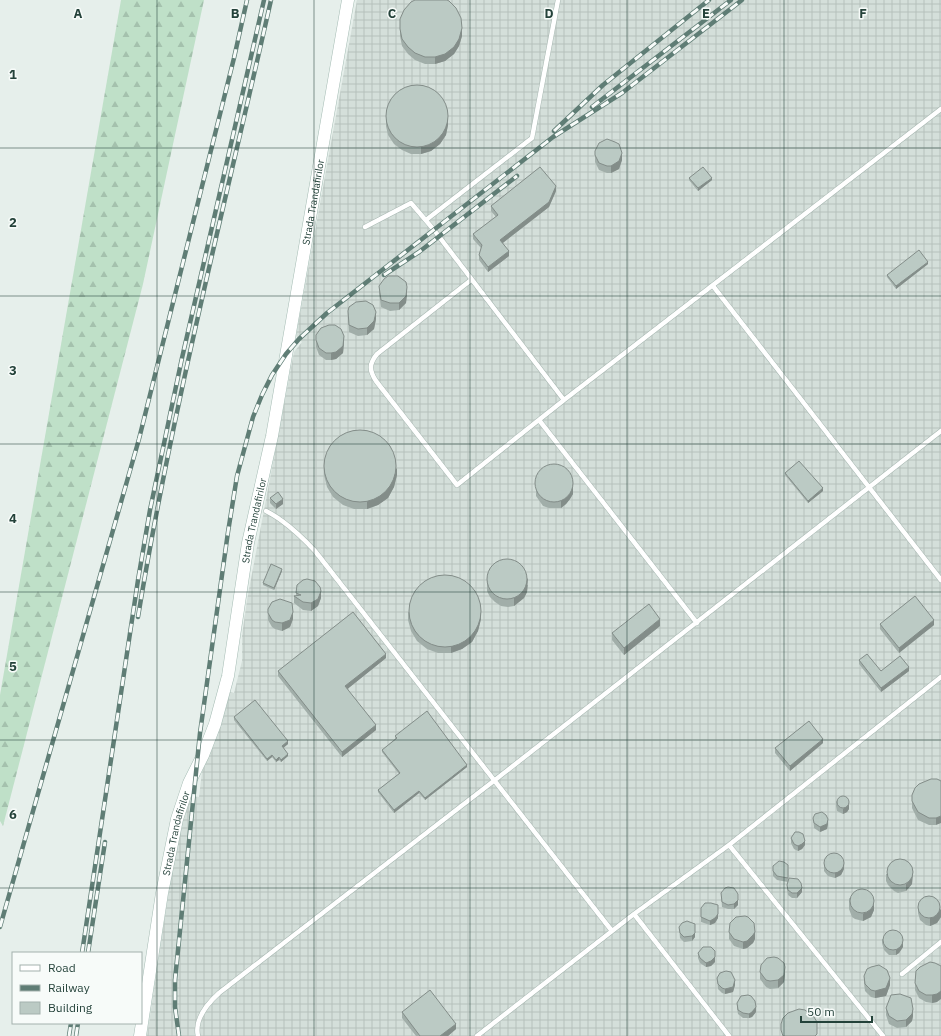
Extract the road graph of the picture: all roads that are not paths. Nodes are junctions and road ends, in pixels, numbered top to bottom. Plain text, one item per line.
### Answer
1 (348, 0) edge
2 (558, 0) edge
3 (941, 109) edge
4 (426, 220) junction
5 (364, 228) dead end
6 (471, 280) junction
7 (713, 286) junction
8 (564, 400) junction
9 (539, 420) junction
10 (941, 431) edge
11 (869, 487) junction
12 (266, 511) dead end
13 (941, 580) edge
14 (697, 623) junction
15 (941, 677) edge
16 (495, 780) junction
17 (729, 845) junction
18 (634, 914) junction
19 (612, 931) junction
20 (941, 942) edge
21 (902, 974) dead end
22 (142, 1023) edge
23 (142, 1024) edge
24 (140, 1036) edge
25 (198, 1036) edge
26 (477, 1036) edge
27 (729, 1036) edge
28 (883, 1036) edge

1 - 22 main road, Strada Trandafirilor
2 - 4 lane
3 - 7 lane
4 - 5 lane
4 - 6 lane
6 - 8 lane
6 - 9 lane
7 - 8 lane
7 - 11 lane
8 - 9 lane
9 - 14 lane
10 - 11 lane
11 - 13 lane
11 - 14 lane
12 - 16 lane
14 - 16 lane
15 - 17 lane
16 - 19 lane
16 - 25 lane
17 - 18 lane
17 - 28 lane
18 - 19 lane
18 - 27 lane
19 - 26 lane
20 - 21 lane
23 - 24 main road, Strada Trandafirilor

